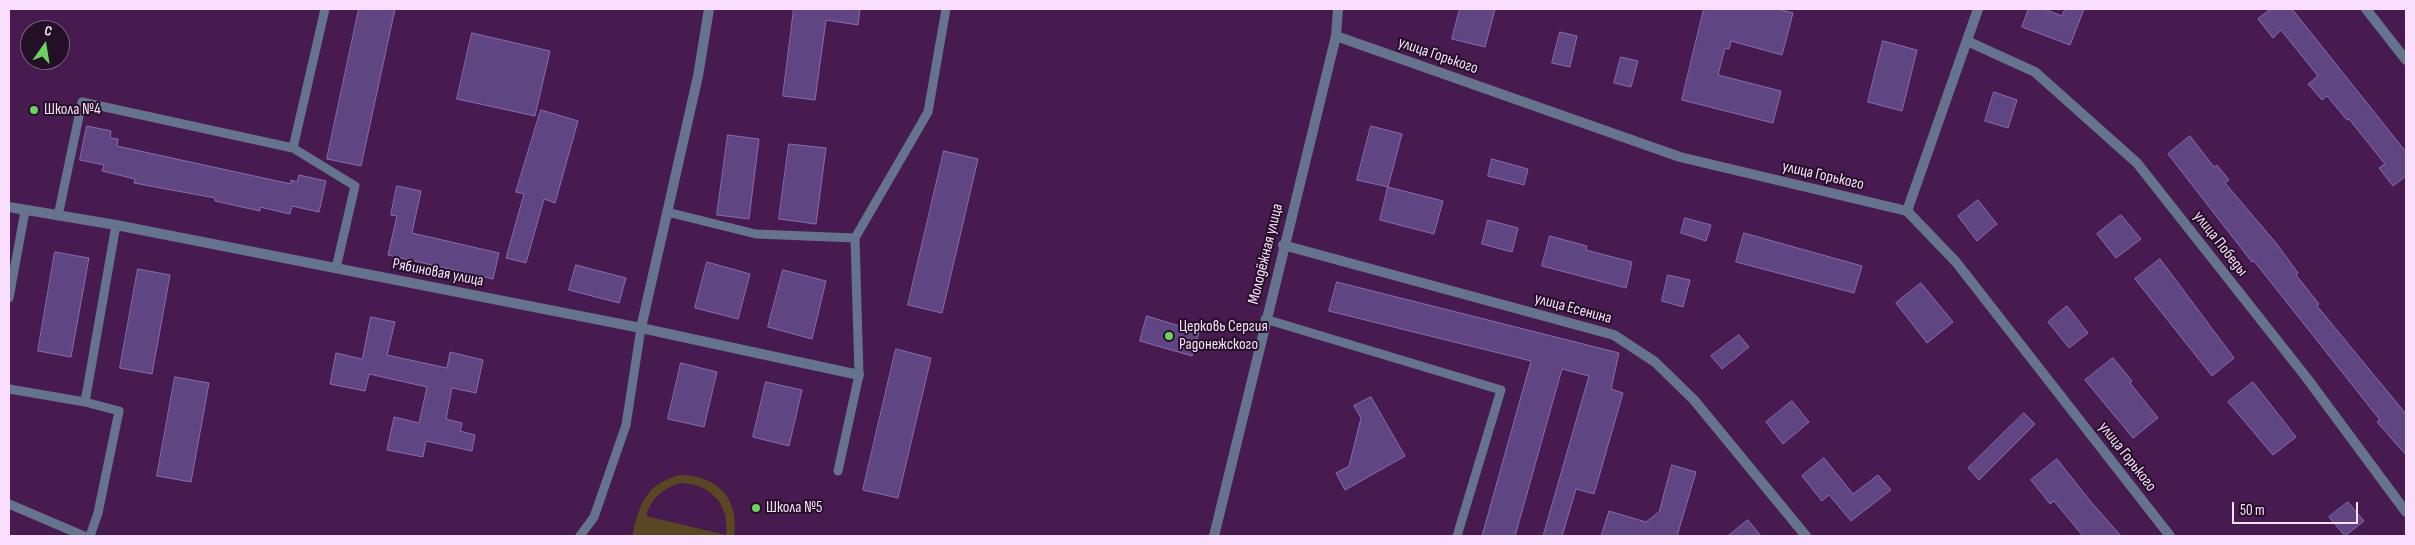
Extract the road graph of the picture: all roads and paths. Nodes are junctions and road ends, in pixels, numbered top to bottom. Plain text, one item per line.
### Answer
1 (325, 9) edge
2 (708, 9) edge
3 (946, 9) edge
4 (1338, 9) edge
5 (1978, 9) edge
6 (2366, 9) edge
7 (1336, 36) junction
8 (1967, 41) junction
9 (2406, 60) edge
10 (293, 148) junction
11 (9, 207) edge
12 (25, 211) junction
13 (1907, 211) junction
14 (667, 212) junction
15 (58, 216) junction
16 (116, 225) junction
17 (855, 238) junction
18 (1283, 245) junction
19 (336, 268) junction
20 (9, 298) edge
21 (1265, 318) junction
22 (641, 328) junction
23 (859, 375) junction
24 (9, 390) edge
25 (85, 402) junction
26 (838, 471) dead end
27 (9, 504) edge
28 (2406, 512) edge
29 (84, 536) edge
30 (90, 536) edge
31 (580, 536) edge
32 (1214, 536) edge
33 (1457, 536) edge
34 (1806, 536) edge
35 (2170, 536) edge

1 - 10 lane
2 - 14 street
3 - 17 lane
4 - 7 street, Молодёжная улица
5 - 8 street
6 - 9 street
7 - 13 street, улица Горького
7 - 18 street, Молодёжная улица
8 - 13 street
8 - 28 street, улица Победы
10 - 15 lane
10 - 19 lane
11 - 12 street, Рябиновая улица
12 - 15 street, Рябиновая улица
12 - 20 lane
13 - 35 street, улица Горького
14 - 17 lane
14 - 22 street
15 - 16 street, Рябиновая улица
16 - 19 street, Рябиновая улица
16 - 25 lane
17 - 23 lane
18 - 21 street, Молодёжная улица
18 - 34 street, улица Есенина
19 - 22 street, Рябиновая улица
21 - 32 street, Молодёжная улица
21 - 33 lane
22 - 23 street, Рябиновая улица
22 - 31 lane
23 - 26 lane
24 - 25 lane
25 - 30 lane
27 - 29 lane

